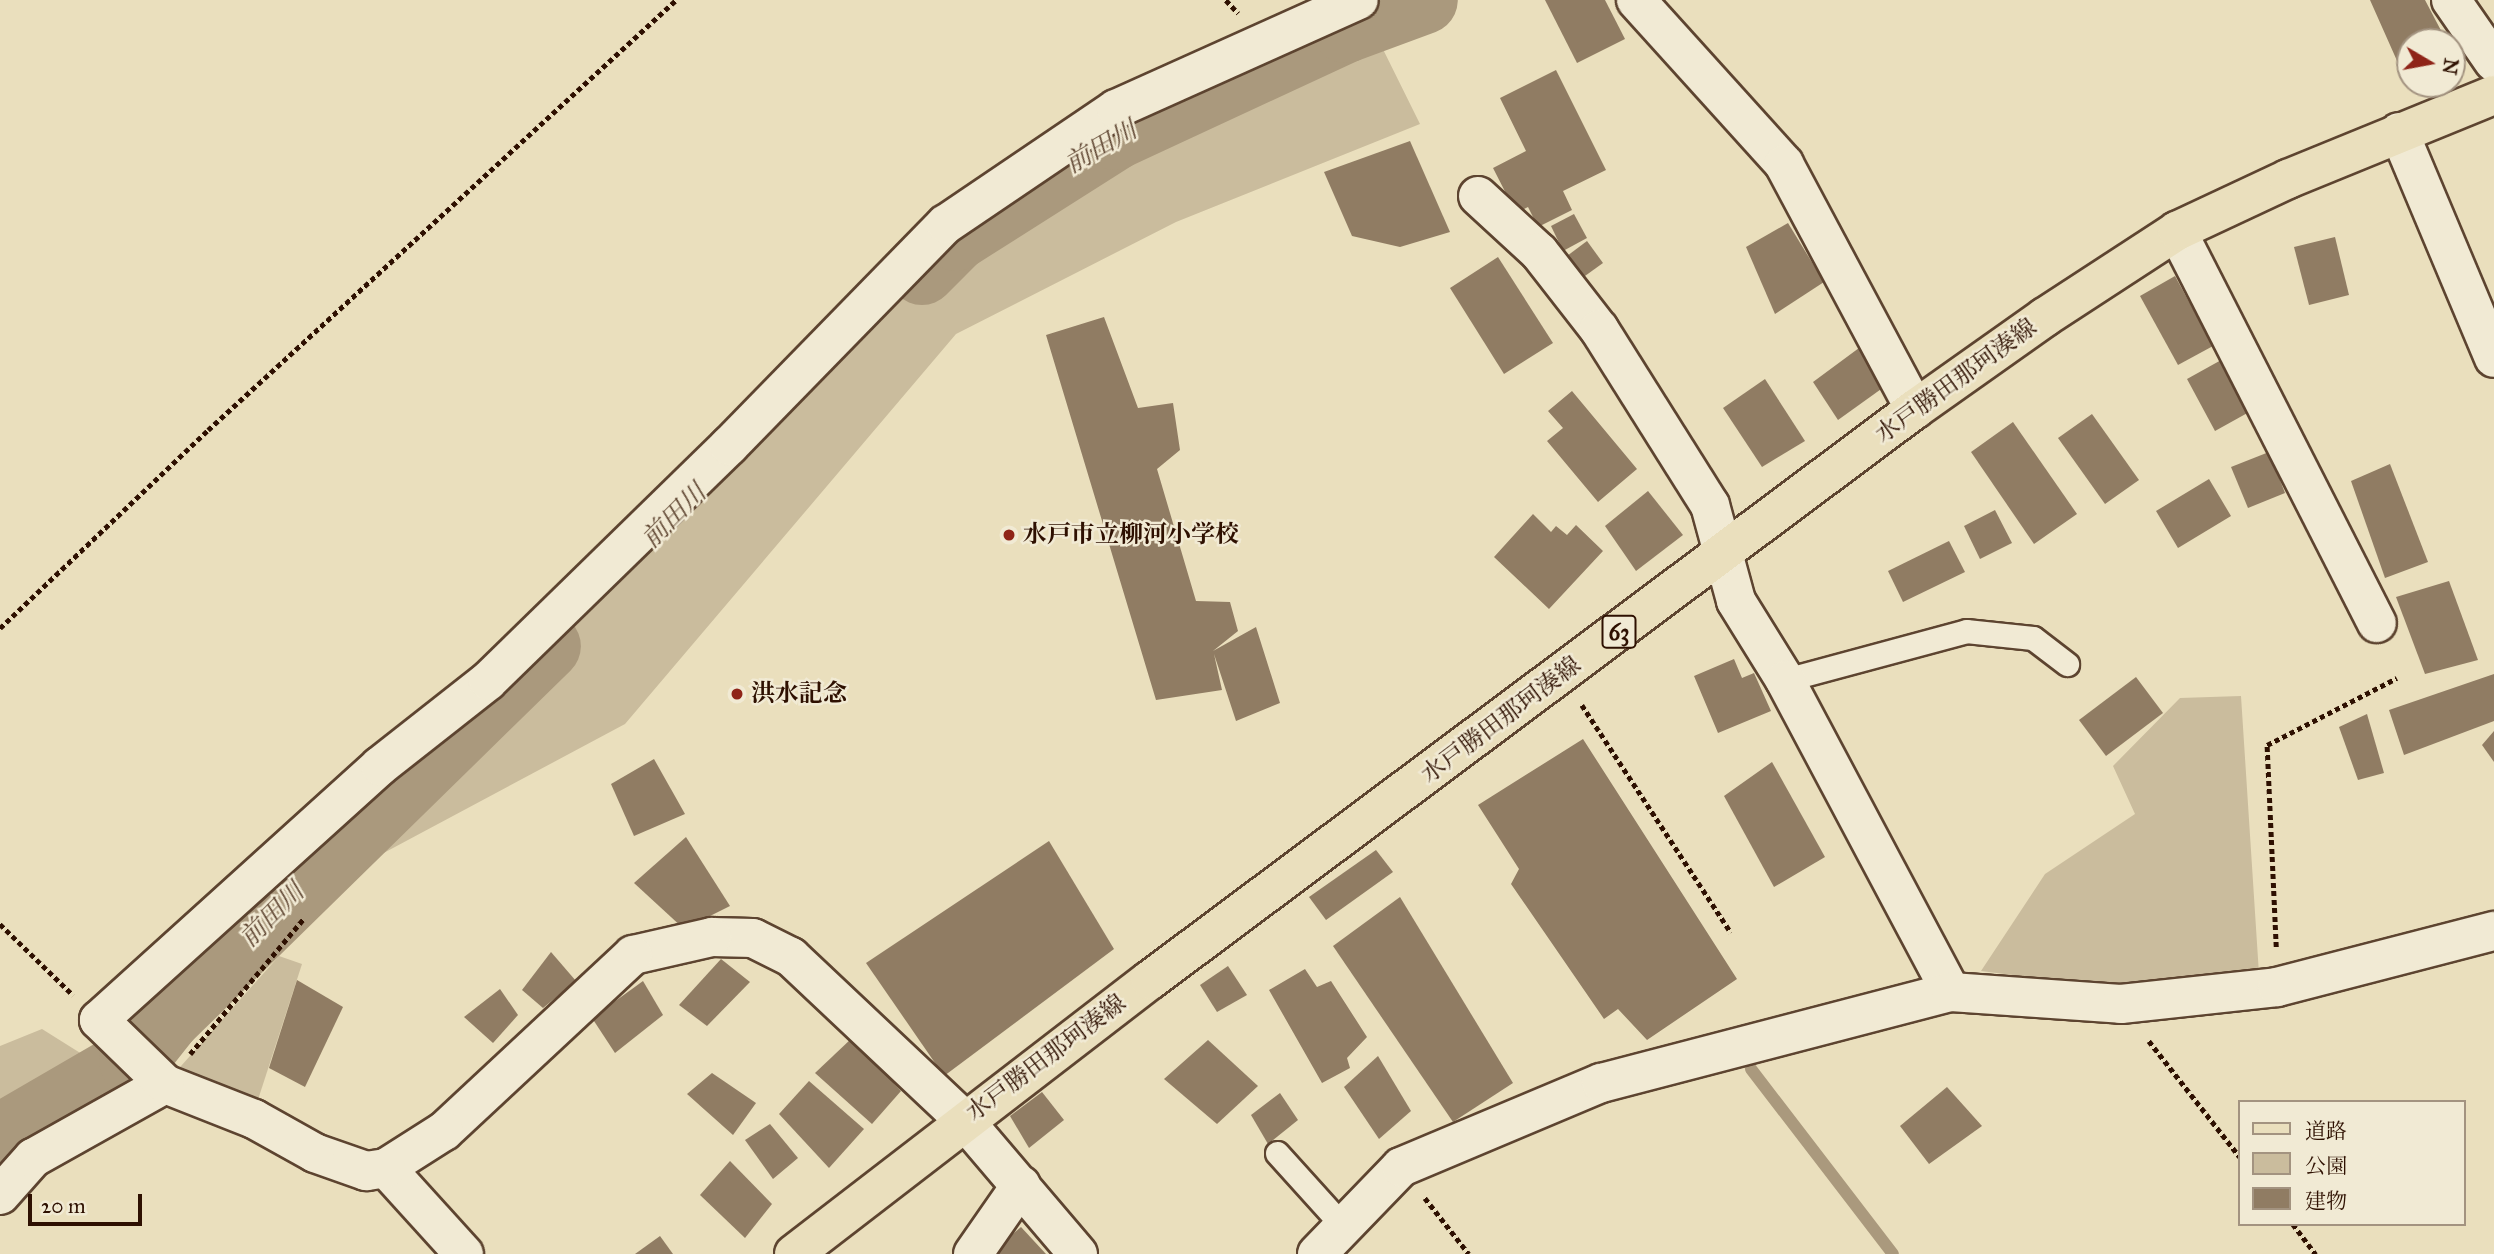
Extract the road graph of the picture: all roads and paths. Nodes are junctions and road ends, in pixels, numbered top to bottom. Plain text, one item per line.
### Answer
1 (676, 0) edge
2 (1359, 0) edge
3 (1636, 0) edge
4 (2451, 0) edge
5 (2494, 62) edge
6 (2494, 95) edge
7 (2399, 132) junction
8 (1478, 196) dead end
9 (2177, 231) junction
10 (2494, 358) edge
11 (1915, 409) junction
12 (1725, 554) junction
13 (2377, 623) dead end
14 (0, 628) edge
15 (2067, 664) dead end
16 (1562, 675) junction
17 (2397, 678) dead end
18 (1785, 680) junction
19 (304, 918) dead end
20 (0, 924) edge
21 (2494, 931) edge
22 (1731, 933) dead end
23 (2277, 987) junction
24 (1951, 992) junction
25 (2121, 1004) junction
26 (99, 1020) junction
27 (165, 1084) junction
28 (964, 1120) junction
29 (1277, 1153) dead end
30 (2238, 1154) edge
31 (1401, 1167) junction
32 (386, 1168) junction
33 (1021, 1185) junction
34 (0, 1195) edge
35 (1343, 1226) junction
36 (2295, 1226) edge
37 (464, 1254) edge
38 (794, 1254) edge
39 (973, 1254) edge
40 (1078, 1254) edge
41 (1317, 1254) edge
42 (1469, 1254) edge
43 (2316, 1254) edge

1 - 14 path
2 - 26 street
3 - 11 street
4 - 5 street
6 - 7 main road, 水戸勝田那珂湊線 / 63
7 - 9 main road, 水戸勝田那珂湊線 / 63
7 - 10 street
8 - 12 street
9 - 11 main road, 水戸勝田那珂湊線 / 63
9 - 13 street
11 - 12 main road, 水戸勝田那珂湊線 / 63
12 - 16 main road, 水戸勝田那珂湊線 / 63
12 - 18 street
15 - 18 lane
16 - 22 path
16 - 28 main road, 水戸勝田那珂湊線 / 63
17 - 23 path
18 - 24 street
19 - 27 path
20 - 26 path
21 - 23 street
23 - 25 street
24 - 25 street
24 - 31 street
25 - 30 path
26 - 27 street
27 - 32 street
27 - 34 street
28 - 32 street
28 - 33 street
28 - 38 main road, 水戸勝田那珂湊線 / 63
29 - 35 lane
31 - 35 street
31 - 42 path
32 - 37 street
33 - 39 street
33 - 40 street
35 - 41 street
36 - 43 path

